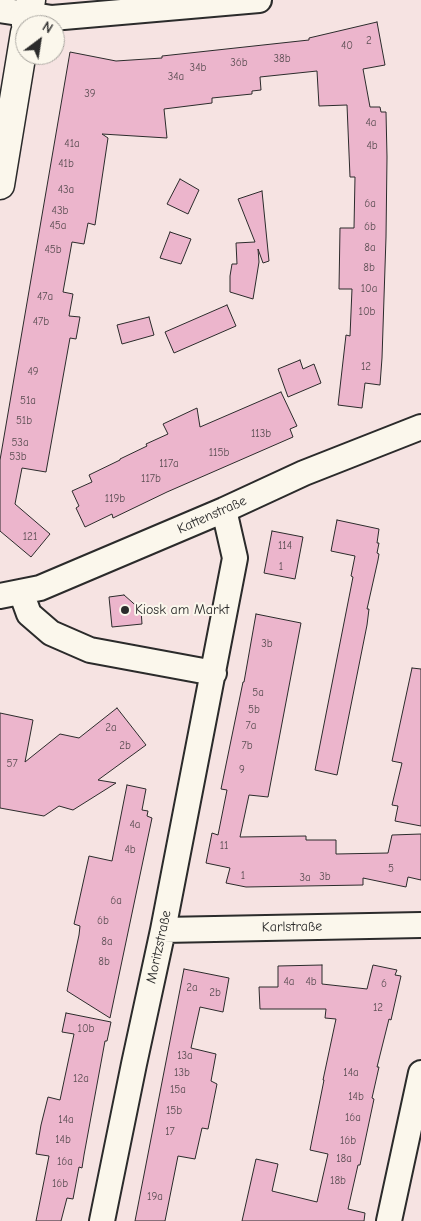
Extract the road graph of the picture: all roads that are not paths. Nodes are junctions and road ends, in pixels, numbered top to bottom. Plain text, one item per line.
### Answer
1 (259, 0) edge
2 (0, 10) edge
3 (18, 15) edge
4 (65, 17) edge
5 (20, 65) edge
6 (0, 185) edge
7 (421, 427) edge
8 (224, 510) junction
9 (10, 594) edge
10 (214, 673) junction
11 (421, 925) edge
12 (163, 930) junction
13 (421, 1073) edge
14 (102, 1221) edge
15 (389, 1221) edge

1 - 4 street
2 - 3 street
5 - 6 street
7 - 8 street, Kattenstraße
8 - 9 street, Kattenstraße
8 - 10 street, Moritzstraße
9 - 10 street
10 - 12 street, Moritzstraße
11 - 12 street, Karlstraße
12 - 14 street, Moritzstraße
13 - 15 street

